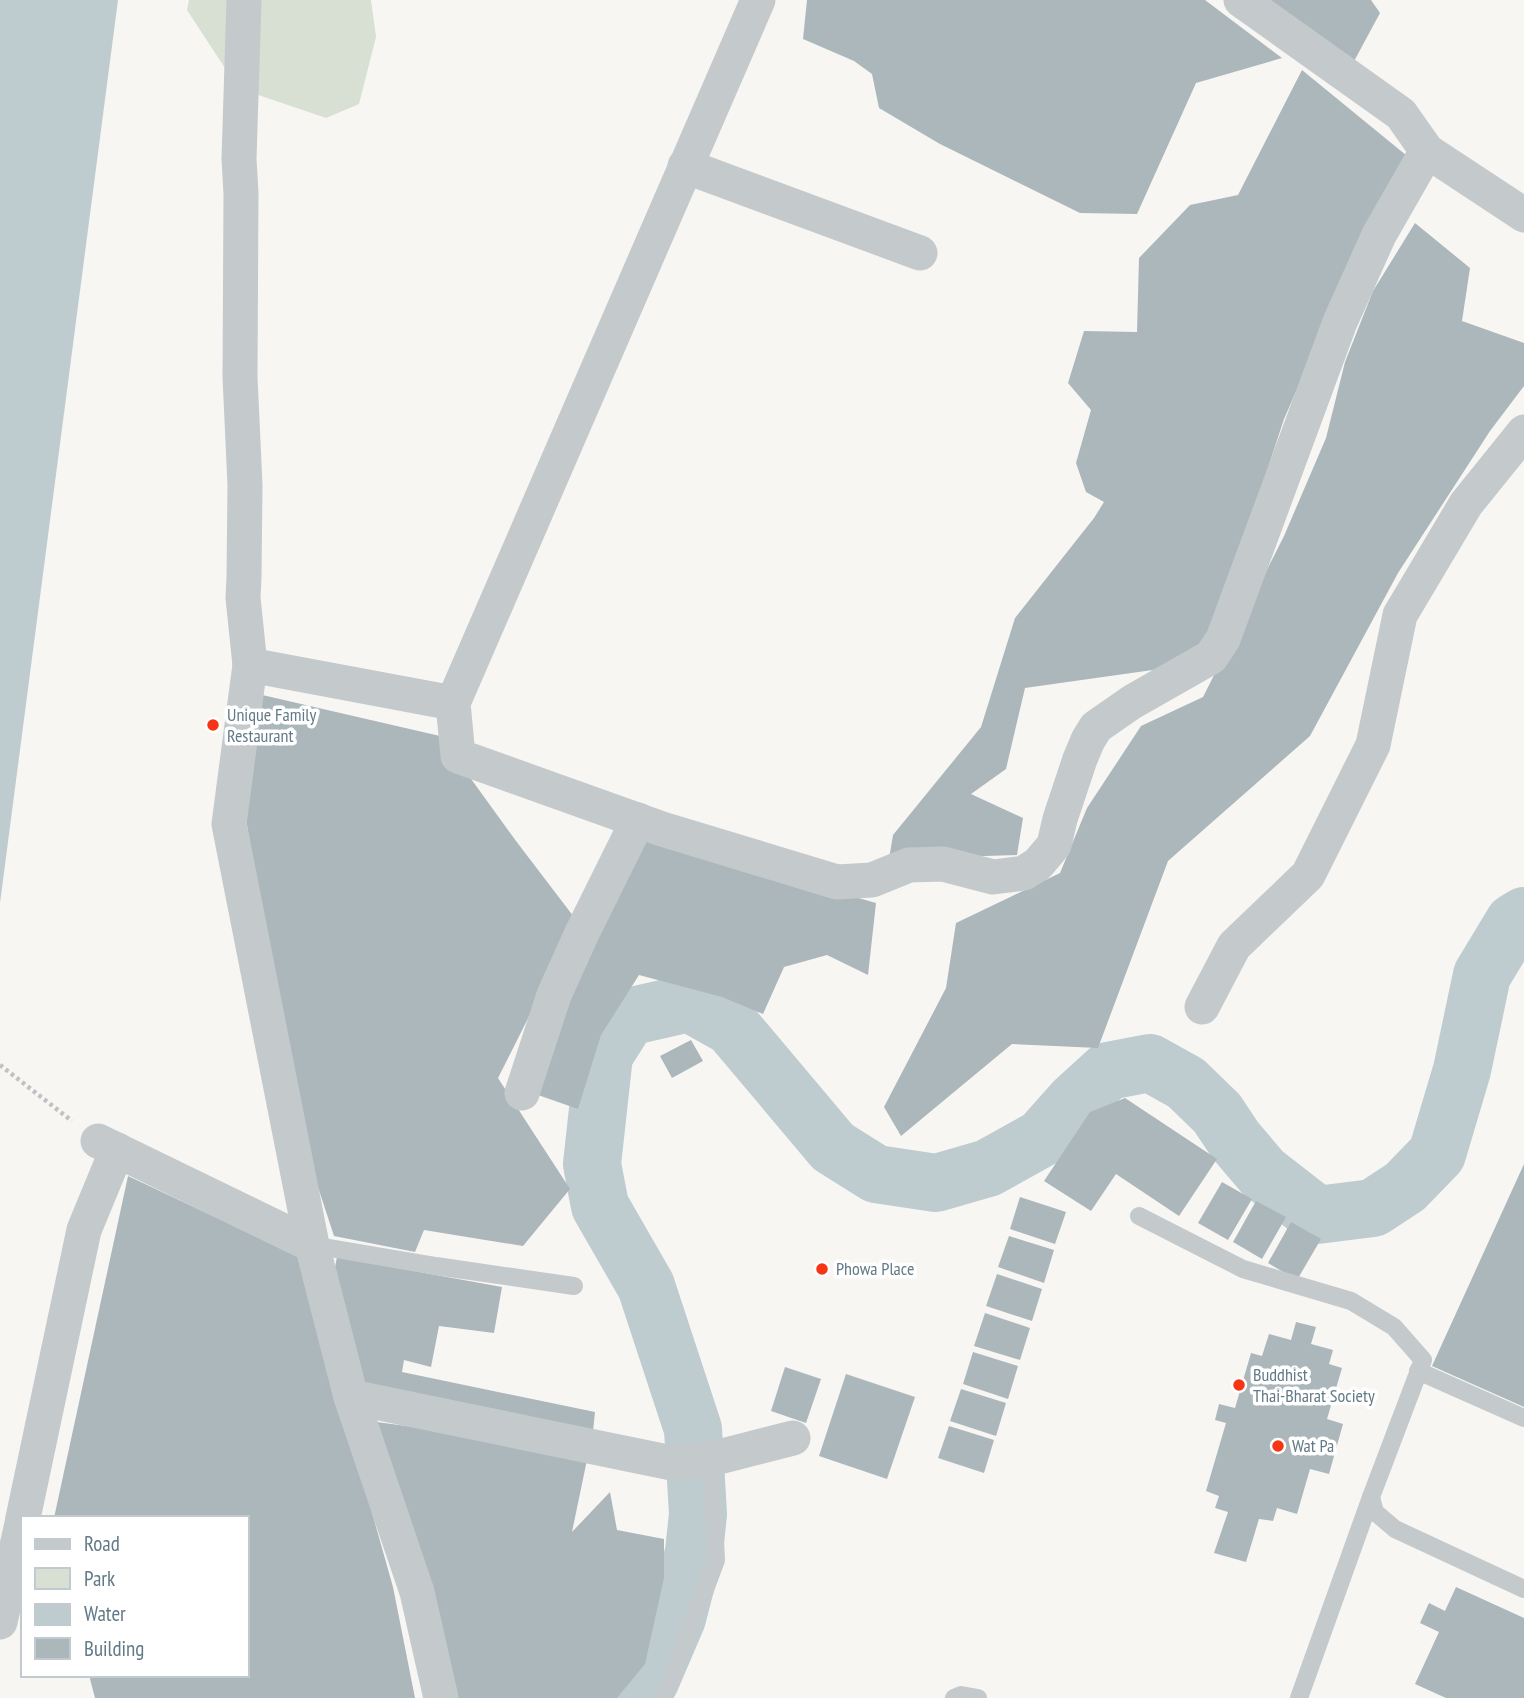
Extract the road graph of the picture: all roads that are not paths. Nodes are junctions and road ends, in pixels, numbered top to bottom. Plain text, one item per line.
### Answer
1 (244, 0) edge
2 (758, 0) edge
3 (1241, 0) edge
4 (1427, 151) junction
5 (685, 166) junction
6 (1524, 215) edge
7 (920, 253) dead end
8 (1524, 432) edge
9 (250, 665) junction
10 (453, 703) junction
11 (638, 820) junction
12 (1202, 1007) dead end
13 (522, 1093) dead end
14 (1139, 1216) dead end
15 (312, 1245) junction
16 (574, 1286) dead end
17 (1418, 1371) junction
18 (351, 1396) junction
19 (1524, 1418) edge
20 (793, 1438) dead end
21 (711, 1459) junction
22 (1371, 1497) junction
23 (23, 1516) edge
24 (21, 1527) edge
25 (1524, 1589) edge
26 (0, 1622) edge
27 (441, 1698) edge
28 (660, 1698) edge
29 (954, 1698) edge
30 (978, 1698) edge
31 (1299, 1698) edge

1 - 9 street
2 - 5 street
3 - 4 street
4 - 6 street
4 - 11 street
5 - 7 street
5 - 10 street
8 - 12 street
9 - 10 street
9 - 15 street
10 - 11 street
11 - 13 street
14 - 17 lane
15 - 16 lane
15 - 18 street
15 - 23 street
17 - 19 lane
17 - 22 lane
18 - 21 street
18 - 27 street
20 - 21 street
21 - 28 lane
22 - 25 lane
22 - 31 lane
24 - 26 street
29 - 30 lane

